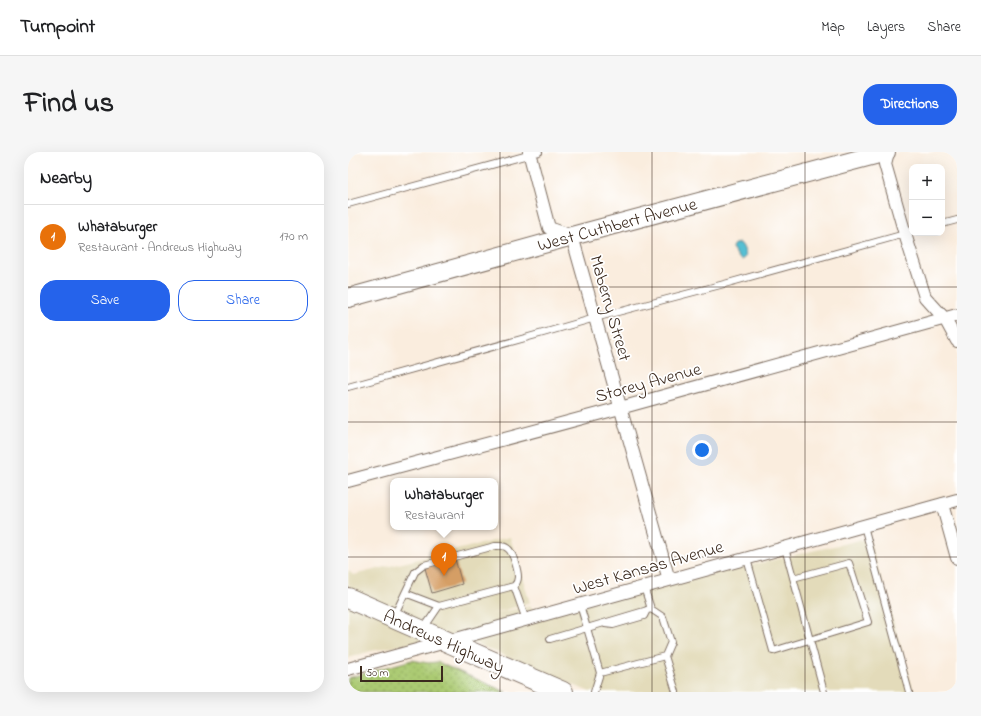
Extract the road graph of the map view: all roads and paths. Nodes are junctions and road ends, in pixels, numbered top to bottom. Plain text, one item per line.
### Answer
1 (887, 152) edge
2 (533, 153) edge
3 (348, 204) edge
4 (957, 220) edge
5 (945, 223) edge
6 (908, 234) edge
7 (572, 236) junction
8 (348, 298) edge
9 (957, 315) edge
10 (595, 318) junction
11 (945, 319) junction
12 (957, 341) edge
13 (348, 387) edge
14 (620, 408) junction
15 (348, 481) edge
16 (957, 500) edge
17 (942, 504) junction
18 (864, 526) junction
19 (786, 548) junction
20 (957, 558) edge
21 (747, 559) junction
22 (794, 578) junction
23 (669, 580) junction
24 (514, 586) junction
25 (644, 587) junction
26 (405, 593) junction
27 (348, 598) edge
28 (580, 605) junction
29 (439, 606) junction
30 (649, 609) junction
31 (393, 618) junction
32 (526, 620) junction
33 (587, 628) junction
34 (423, 631) junction
35 (550, 639) dead end
36 (810, 640) junction
37 (446, 642) junction
38 (665, 656) junction
39 (348, 670) edge
40 (600, 673) junction
41 (561, 692) edge
42 (594, 692) edge
43 (676, 692) edge
44 (824, 692) edge
45 (909, 692) edge

1 - 6 street
1 - 7 street, West Cuthbert Avenue
2 - 3 lane
2 - 7 street, Maberry Street
4 - 5 lane
6 - 10 lane
6 - 11 street
7 - 8 street, West Cuthbert Avenue
7 - 10 street, Maberry Street
9 - 11 street, Storey Avenue
10 - 13 lane
10 - 14 street, Maberry Street
11 - 12 street
11 - 14 street, Storey Avenue
14 - 15 street, Storey Avenue
14 - 23 street, Maberry Street
16 - 17 street, West Kansas Avenue
17 - 18 street, West Kansas Avenue
17 - 20 street
18 - 19 street, West Kansas Avenue
18 - 45 lane
19 - 21 street, West Kansas Avenue
19 - 22 lane
21 - 23 street, West Kansas Avenue
21 - 36 lane
22 - 36 lane
22 - 36 lane
23 - 25 street, West Kansas Avenue
24 - 26 lane
24 - 29 lane
24 - 32 lane
25 - 28 street, West Kansas Avenue
25 - 30 lane
26 - 29 lane
26 - 31 lane
27 - 31 main road, Andrews Highway
28 - 32 street, West Kansas Avenue
28 - 33 lane
29 - 34 lane
30 - 33 lane
30 - 38 lane
31 - 34 main road, Andrews Highway
32 - 37 street, West Kansas Avenue
33 - 35 lane
33 - 40 lane
34 - 37 main road, Andrews Highway
36 - 44 lane
37 - 39 street, West Kansas Avenue
37 - 41 main road, Andrews Highway
38 - 40 lane
38 - 43 lane
40 - 42 lane

